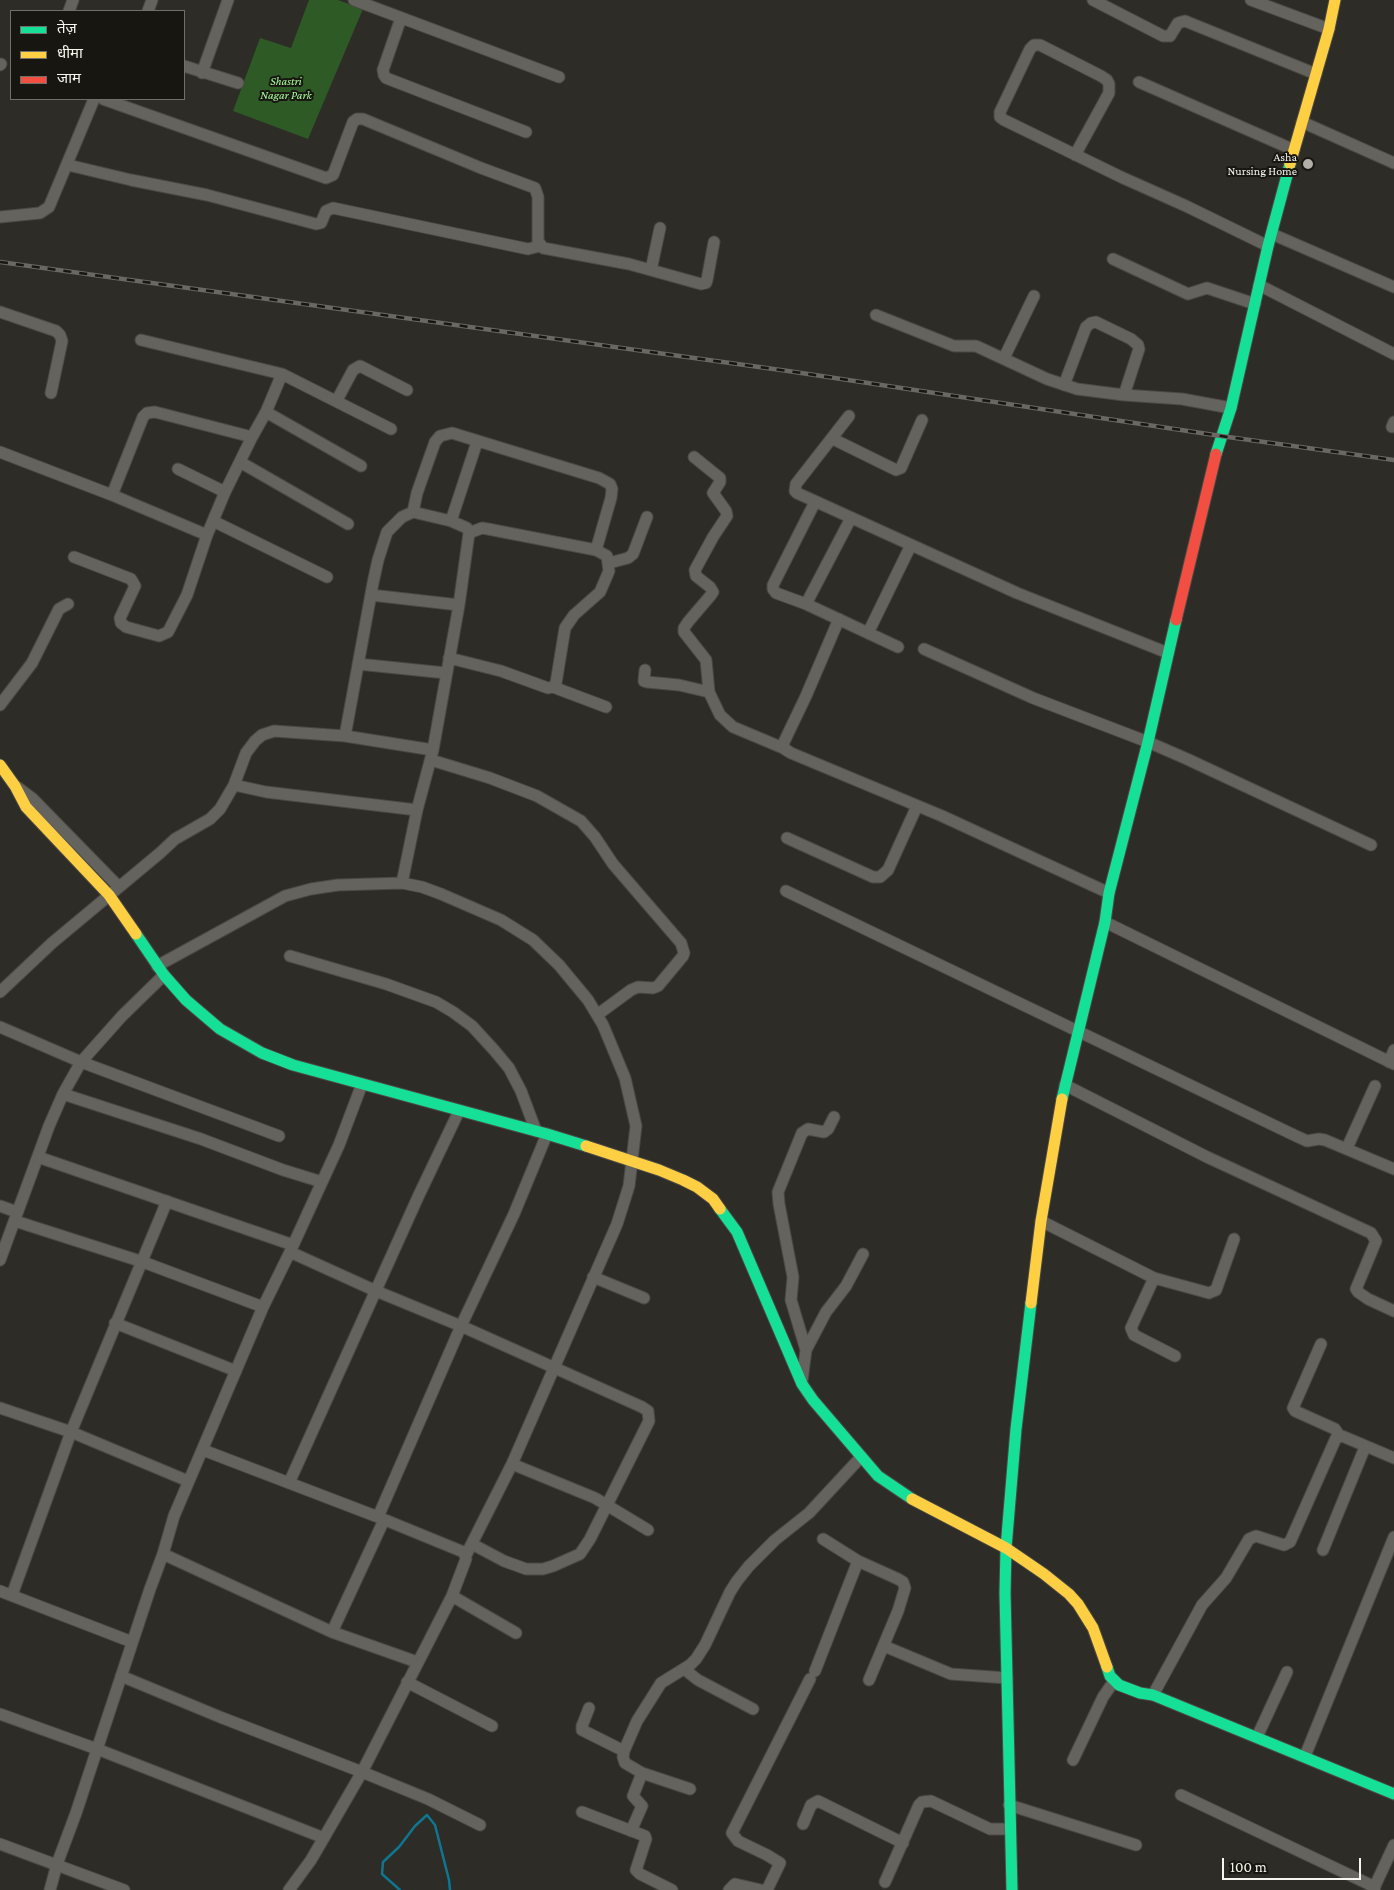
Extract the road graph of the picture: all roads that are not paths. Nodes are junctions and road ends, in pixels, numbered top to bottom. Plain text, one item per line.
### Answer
1 (228, 0) edge
2 (354, 0) edge
3 (1093, 0) edge
4 (1251, 0) edge
5 (1335, 0) edge
6 (401, 18) junction
7 (1329, 29) junction
8 (185, 66) edge
9 (202, 73) junction
10 (1316, 74) junction
11 (559, 77) dead end
12 (1139, 82) dead end
13 (238, 83) dead end
14 (94, 100) edge
15 (105, 100) edge
16 (1302, 122) junction
17 (526, 132) dead end
18 (1294, 150) junction
19 (1076, 154) junction
20 (1394, 163) edge
21 (68, 165) junction
22 (0, 216) edge
23 (660, 228) dead end
24 (1272, 234) junction
25 (714, 242) dead end
26 (540, 246) junction
27 (1268, 246) junction
28 (1114, 259) dead end
29 (651, 270) junction
30 (1259, 285) junction
31 (1394, 287) edge
32 (1034, 296) dead end
33 (1255, 304) junction
34 (0, 312) edge
35 (876, 315) dead end
36 (141, 340) dead end
37 (1394, 354) edge
38 (1004, 358) junction
39 (282, 374) junction
40 (1064, 385) junction
41 (408, 390) dead end
42 (51, 393) dead end
43 (1124, 395) junction
44 (337, 400) junction
45 (1231, 408) junction
46 (266, 412) junction
47 (849, 416) dead end
48 (922, 420) dead end
49 (391, 429) dead end
50 (252, 437) junction
51 (833, 439) junction
52 (477, 442) junction
53 (0, 452) edge
54 (694, 457) dead end
55 (240, 462) junction
56 (361, 466) dead end
57 (178, 469) dead end
58 (225, 492) junction
59 (112, 495) junction
60 (816, 502) junction
61 (413, 512) junction
62 (646, 517) dead end
63 (851, 518) junction
64 (212, 521) junction
65 (451, 521) junction
66 (348, 524) dead end
67 (469, 533) junction
68 (207, 535) junction
69 (911, 546) junction
70 (596, 550) junction
71 (74, 556) dead end
72 (609, 563) junction
73 (327, 577) dead end
74 (371, 595) junction
75 (68, 604) dead end
76 (459, 604) junction
77 (806, 604) junction
78 (839, 619) junction
79 (868, 633) junction
80 (898, 647) dead end
81 (924, 649) dead end
82 (1168, 654) junction
83 (448, 658) junction
84 (358, 664) junction
85 (645, 670) dead end
86 (446, 673) junction
87 (553, 687) junction
88 (709, 692) junction
89 (0, 705) edge
90 (606, 707) dead end
91 (345, 736) junction
92 (1148, 742) junction
93 (783, 748) junction
94 (432, 755) junction
95 (0, 765) edge
96 (234, 785) junction
97 (16, 786) junction
98 (917, 806) junction
99 (417, 810) junction
100 (787, 838) dead end
101 (1371, 845) dead end
102 (402, 883) junction
103 (119, 887) junction
104 (786, 891) dead end
105 (1110, 893) junction
106 (109, 895) junction
107 (1105, 922) junction
108 (290, 956) dead end
109 (160, 970) junction
110 (0, 992) edge
111 (597, 1014) junction
112 (0, 1027) edge
113 (1079, 1031) junction
114 (1394, 1050) edge
115 (81, 1062) junction
116 (1392, 1063) edge
117 (362, 1084) junction
118 (1065, 1086) junction
119 (1375, 1086) dead end
120 (62, 1094) junction
121 (460, 1111) junction
122 (834, 1117) dead end
123 (541, 1132) junction
124 (279, 1136) dead end
125 (1347, 1148) junction
126 (38, 1157) junction
127 (633, 1161) junction
128 (1394, 1169) edge
129 (322, 1182) junction
130 (167, 1201) junction
131 (0, 1206) edge
132 (16, 1217) junction
133 (1041, 1221) junction
134 (1234, 1239) dead end
135 (291, 1249) junction
136 (863, 1254) dead end
137 (0, 1260) edge
138 (143, 1262) junction
139 (593, 1278) junction
140 (1154, 1278) junction
141 (376, 1291) junction
142 (644, 1298) dead end
143 (264, 1307) junction
144 (1394, 1311) edge
145 (115, 1323) junction
146 (461, 1326) junction
147 (1321, 1344) dead end
148 (806, 1350) junction
149 (1175, 1356) dead end
150 (554, 1367) junction
151 (236, 1371) junction
152 (802, 1384) junction
153 (0, 1408) edge
154 (71, 1432) junction
155 (1339, 1435) junction
156 (1365, 1447) junction
157 (203, 1450) junction
158 (860, 1457) junction
159 (1394, 1458) edge
160 (512, 1464) junction
161 (188, 1481) junction
162 (290, 1483) junction
163 (607, 1504) junction
164 (381, 1519) junction
165 (648, 1530) dead end
166 (1394, 1537) edge
167 (823, 1539) dead end
168 (472, 1544) junction
169 (1006, 1548) junction
170 (1323, 1550) dead end
171 (163, 1554) junction
172 (466, 1555) junction
173 (858, 1561) junction
174 (0, 1591) edge
175 (12, 1595) junction
176 (452, 1596) junction
177 (332, 1632) junction
178 (516, 1633) dead end
179 (132, 1642) junction
180 (884, 1646) junction
181 (416, 1662) junction
182 (684, 1669) junction
183 (1287, 1672) dead end
184 (121, 1676) junction
185 (1007, 1678) junction
186 (869, 1680) dead end
187 (1114, 1681) junction
188 (407, 1682) junction
189 (1153, 1695) junction
190 (589, 1708) dead end
191 (753, 1708) dead end
192 (0, 1714) edge
193 (492, 1726) dead end
194 (1257, 1737) junction
195 (97, 1749) junction
196 (624, 1751) junction
197 (1305, 1756) junction
198 (1074, 1760) dead end
199 (362, 1772) junction
200 (642, 1774) junction
201 (690, 1790) dead end
202 (1394, 1794) edge
203 (1181, 1795) dead end
204 (1009, 1805) junction
205 (582, 1812) dead end
206 (803, 1824) dead end
207 (480, 1826) dead end
208 (1010, 1829) junction
209 (631, 1831) junction
210 (324, 1838) junction
211 (903, 1843) junction
212 (0, 1844) edge
213 (1136, 1845) dead end
214 (1394, 1845) edge
215 (57, 1864) junction
216 (885, 1882) dead end
217 (1374, 1888) edge
218 (50, 1890) edge
219 (124, 1890) edge
220 (289, 1890) edge
221 (672, 1890) edge
222 (729, 1890) edge
223 (761, 1890) edge
224 (767, 1890) edge
225 (1013, 1890) edge

1 - 9 street
2 - 6 street
3 - 10 street
4 - 7 street
5 - 7 main road
6 - 11 street
6 - 17 street
7 - 10 main road
8 - 9 street
9 - 13 street
10 - 16 main road
12 - 18 street
14 - 21 street
15 - 26 street
16 - 18 main road
16 - 20 street
18 - 24 main road
19 - 19 street
19 - 27 street
21 - 22 street
21 - 26 street
23 - 29 street
24 - 27 main road
24 - 31 street
25 - 29 street
26 - 29 street
27 - 30 main road
28 - 33 street
30 - 33 main road
30 - 37 street
32 - 38 street
33 - 45 main road
34 - 42 street
35 - 38 street
36 - 39 street
38 - 40 street
39 - 44 street
39 - 46 street
40 - 43 street
40 - 43 street
41 - 44 street
43 - 45 street
44 - 49 street
45 - 82 main road
46 - 50 street
46 - 56 street
47 - 51 street
48 - 51 street
50 - 55 street
50 - 59 street
51 - 60 street
52 - 61 street
52 - 65 street
52 - 70 street
53 - 59 street
54 - 88 street
55 - 58 street
55 - 66 street
57 - 58 street
58 - 64 street
59 - 68 street
60 - 63 street
60 - 77 street
61 - 65 street
61 - 74 street
62 - 72 street
63 - 69 street
63 - 77 street
64 - 68 street
64 - 73 street
65 - 67 street
67 - 70 street
67 - 76 street
68 - 71 street
69 - 79 street
69 - 82 street
70 - 72 street
72 - 87 street
74 - 76 street
74 - 84 street
75 - 89 street
76 - 83 street
77 - 78 street
78 - 79 street
78 - 93 street
79 - 80 street
81 - 92 street
82 - 92 main road
83 - 86 street
83 - 87 street
84 - 86 street
84 - 91 street
85 - 88 street
86 - 94 street
87 - 90 street
88 - 93 street
91 - 94 street
91 - 96 street
92 - 101 street
92 - 105 main road
93 - 98 street
94 - 99 street
94 - 111 street
95 - 97 main road
96 - 99 street
96 - 103 street
97 - 103 street
97 - 106 main road
98 - 100 street
98 - 105 street
99 - 102 street
102 - 109 street
102 - 111 street
103 - 106 street
104 - 113 street
105 - 107 main road
106 - 109 main road
106 - 110 street
107 - 113 main road
107 - 116 street
108 - 123 street
109 - 115 street
109 - 117 main road
111 - 127 street
112 - 115 street
113 - 118 main road
113 - 125 street
114 - 116 street
115 - 120 street
115 - 124 street
117 - 121 main road
117 - 129 street
118 - 133 main road
118 - 144 street
119 - 125 street
120 - 126 street
120 - 129 street
121 - 123 main road
121 - 141 street
122 - 148 street
123 - 127 main road
123 - 146 street
125 - 128 street
126 - 130 street
126 - 132 street
127 - 139 street
127 - 152 main road
129 - 135 street
130 - 135 street
130 - 138 street
131 - 132 street
132 - 137 street
132 - 138 street
133 - 140 street
133 - 169 main road
134 - 140 street
135 - 141 street
135 - 143 street
136 - 148 street
138 - 143 street
138 - 145 street
139 - 142 street
139 - 150 street
140 - 149 street
141 - 146 street
141 - 162 street
143 - 151 street
145 - 151 street
145 - 154 street
146 - 150 street
146 - 164 street
147 - 155 street
148 - 152 street
150 - 160 street
150 - 163 street
151 - 157 street
152 - 158 main road
153 - 154 street
154 - 161 street
154 - 175 street
155 - 156 street
155 - 189 street
156 - 159 street
156 - 170 street
157 - 161 street
157 - 162 street
158 - 169 main road
158 - 182 street
160 - 163 street
160 - 168 street
161 - 171 street
162 - 164 street
163 - 165 street
163 - 168 street
164 - 172 street
164 - 177 street
166 - 197 street
167 - 173 street
168 - 172 street
169 - 185 main road
169 - 187 main road
171 - 177 street
171 - 179 street
172 - 176 street
173 - 180 street
173 - 224 street
174 - 175 street
175 - 179 street
176 - 178 street
176 - 181 street
177 - 181 street
179 - 184 street
180 - 185 street
180 - 186 street
181 - 188 street
182 - 191 street
182 - 196 street
183 - 194 street
184 - 195 street
184 - 199 street
185 - 204 main road
187 - 189 main road
187 - 198 street
188 - 193 street
188 - 199 street
189 - 194 main road
190 - 196 street
192 - 195 street
194 - 197 main road
195 - 210 street
195 - 215 street
196 - 200 street
197 - 202 main road
199 - 207 street
199 - 210 street
200 - 201 street
200 - 209 street
203 - 217 street
204 - 208 main road
204 - 213 street
205 - 209 street
206 - 211 street
208 - 211 street
208 - 225 main road
209 - 221 street
210 - 220 street
211 - 216 street
212 - 215 street
214 - 217 street
215 - 218 street
215 - 219 street
222 - 223 street

